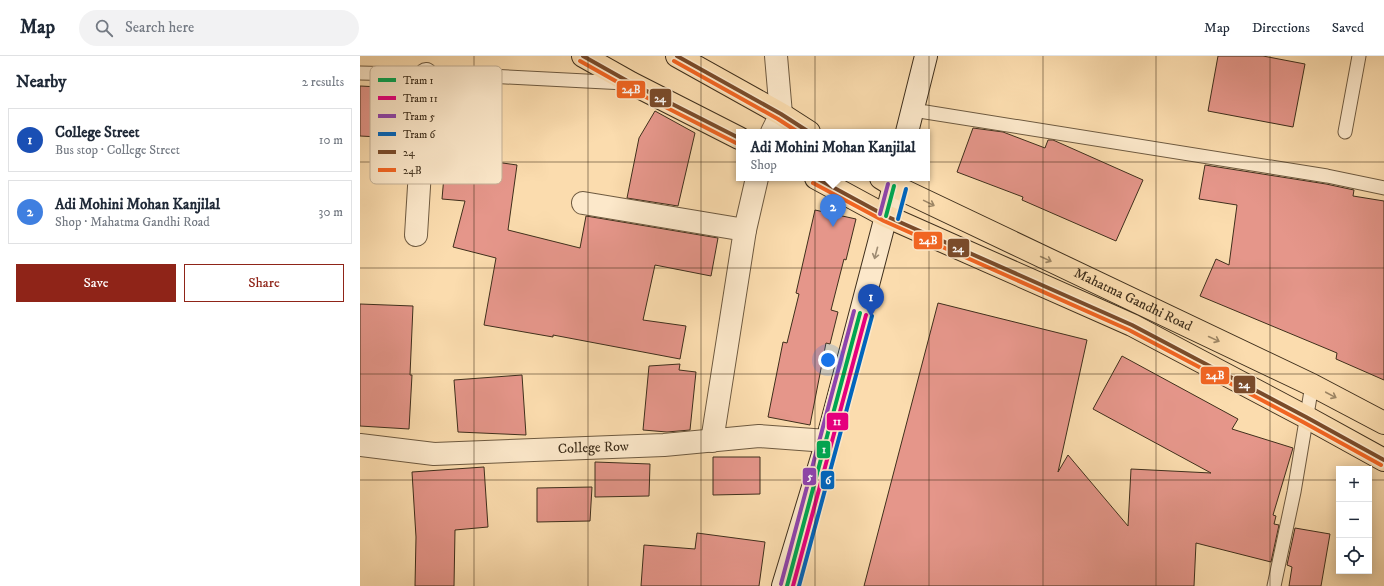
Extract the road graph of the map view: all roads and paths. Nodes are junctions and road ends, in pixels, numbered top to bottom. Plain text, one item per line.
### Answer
1 (583, 56) edge
2 (677, 56) edge
3 (776, 56) edge
4 (926, 56) edge
5 (1359, 56) edge
6 (360, 73) edge
7 (370, 73) edge
8 (502, 77) edge
9 (631, 83) junction
10 (913, 110) junction
11 (777, 123) edge
12 (798, 129) edge
13 (908, 129) edge
14 (1345, 132) dead end
15 (736, 136) edge
16 (756, 181) edge
17 (822, 181) edge
18 (890, 181) edge
19 (419, 184) edge
20 (1384, 188) edge
21 (583, 203) dead end
22 (886, 216) junction
23 (745, 230) junction
24 (416, 235) dead end
25 (1312, 385) junction
26 (1306, 417) junction
27 (1384, 423) edge
28 (712, 441) junction
29 (827, 441) junction
30 (360, 445) edge
31 (1384, 460) edge
32 (783, 586) edge
33 (1274, 586) edge

1 - 9 main road
2 - 11 main road
3 - 11 street
4 - 10 street
5 - 14 lane
6 - 7 lane
8 - 9 lane
9 - 15 main road
10 - 13 street
10 - 20 lane
11 - 12 main road
16 - 23 street
17 - 22 main road, Mahatma Gandhi Road
18 - 22 street
18 -> 25 main road, Mahatma Gandhi Road
19 - 24 street
21 - 23 street
22 - 26 main road, Mahatma Gandhi Road
22 -> 29 street
23 - 28 street
25 - 26 lane
25 -> 27 main road, Mahatma Gandhi Road
26 - 31 main road, Mahatma Gandhi Road
26 - 33 lane
28 - 29 street, College Row
28 - 30 street, College Row
29 - 32 street

